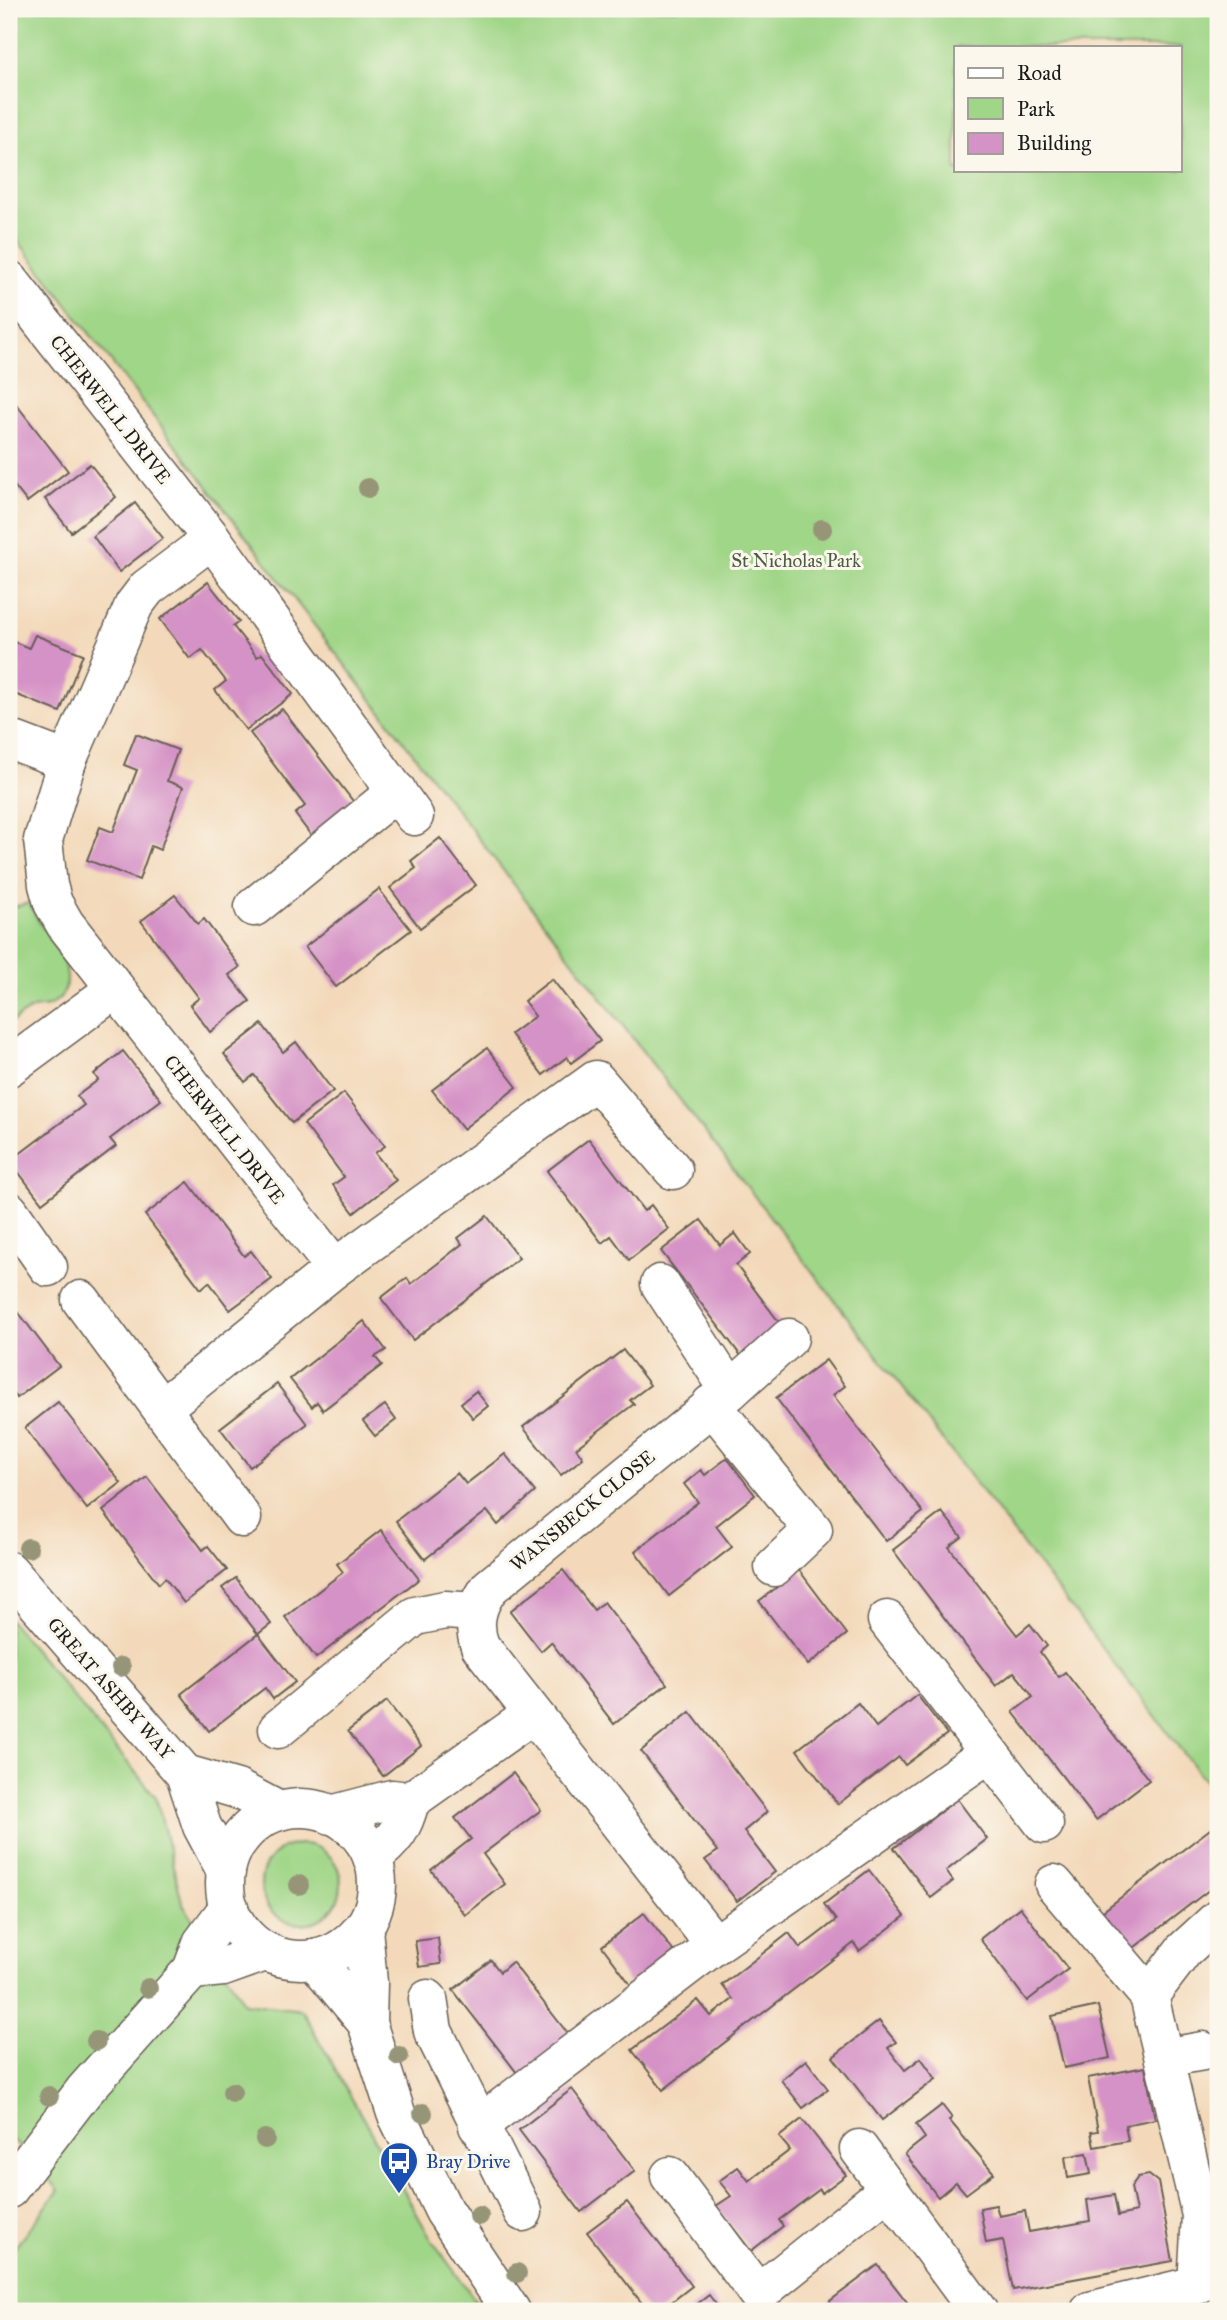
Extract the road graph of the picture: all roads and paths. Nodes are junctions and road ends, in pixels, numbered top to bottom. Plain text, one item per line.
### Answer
1 (9, 281) edge
2 (212, 539) junction
3 (9, 739) edge
4 (67, 761) junction
5 (254, 907) dead end
6 (114, 990) junction
7 (9, 1067) edge
8 (673, 1170) dead end
9 (9, 1211) edge
10 (48, 1267) dead end
11 (335, 1268) junction
12 (660, 1284) dead end
13 (81, 1300) dead end
14 (789, 1338) dead end
15 (720, 1397) junction
16 (162, 1408) junction
17 (242, 1518) dead end
18 (774, 1567) dead end
19 (9, 1571) edge
20 (477, 1612) junction
21 (887, 1620) dead end
22 (533, 1714) junction
23 (278, 1729) dead end
24 (989, 1753) junction
25 (185, 1774) junction
26 (410, 1801) junction
27 (279, 1811) junction
28 (331, 1815) junction
29 (1044, 1824) dead end
30 (372, 1857) junction
31 (1054, 1884) dead end
32 (227, 1889) junction
33 (1218, 1919) edge
34 (363, 1928) junction
35 (715, 1945) junction
36 (265, 1952) junction
37 (314, 1959) junction
38 (192, 1970) junction
39 (1149, 1996) junction
40 (428, 1998) dead end
41 (367, 2023) junction
42 (1203, 2050) dead end
43 (1164, 2058) junction
44 (478, 2126) junction
45 (859, 2149) dead end
46 (14, 2171) edge
47 (670, 2176) dead end
48 (889, 2189) junction
49 (523, 2213) dead end
50 (1209, 2214) edge
51 (1204, 2298) edge
52 (511, 2311) edge
53 (978, 2311) edge
54 (1090, 2311) edge

1 - 2 street, CHERWELL DRIVE
2 - 4 street, CHERWELL DRIVE
2 - 5 street, CHERWELL DRIVE
3 - 4 street
4 - 6 street, CHERWELL DRIVE
6 - 7 street
6 - 11 street, CHERWELL DRIVE
8 - 11 street
9 - 10 street
11 - 16 street
12 - 15 street
13 - 16 street
14 - 15 street, WANSBECK CLOSE
15 - 18 street
15 - 20 street, WANSBECK CLOSE
16 - 17 street
19 - 25 street, GREAT ASHBY WAY
20 - 22 street
20 - 23 street
21 - 24 street
22 - 26 street
22 - 35 street
24 - 29 street
24 - 35 street
25 - 27 street, GREAT ASHBY WAY
25 - 32 street, GREAT ASHBY WAY
26 - 28 street
26 - 30 street
27 - 28 street
27 - 32 street
28 - 30 street
30 - 34 street
31 - 39 street
32 - 36 street
32 - 38 street
33 - 39 street
34 - 37 street
34 - 41 street
35 - 44 street
36 - 37 street
36 - 38 street
37 - 41 street
38 - 46 street
39 - 43 street
40 - 44 street
41 - 52 street
42 - 43 street
43 - 50 street
44 - 49 street
45 - 48 street
47 - 48 street
48 - 53 street
50 - 51 street
51 - 54 street

